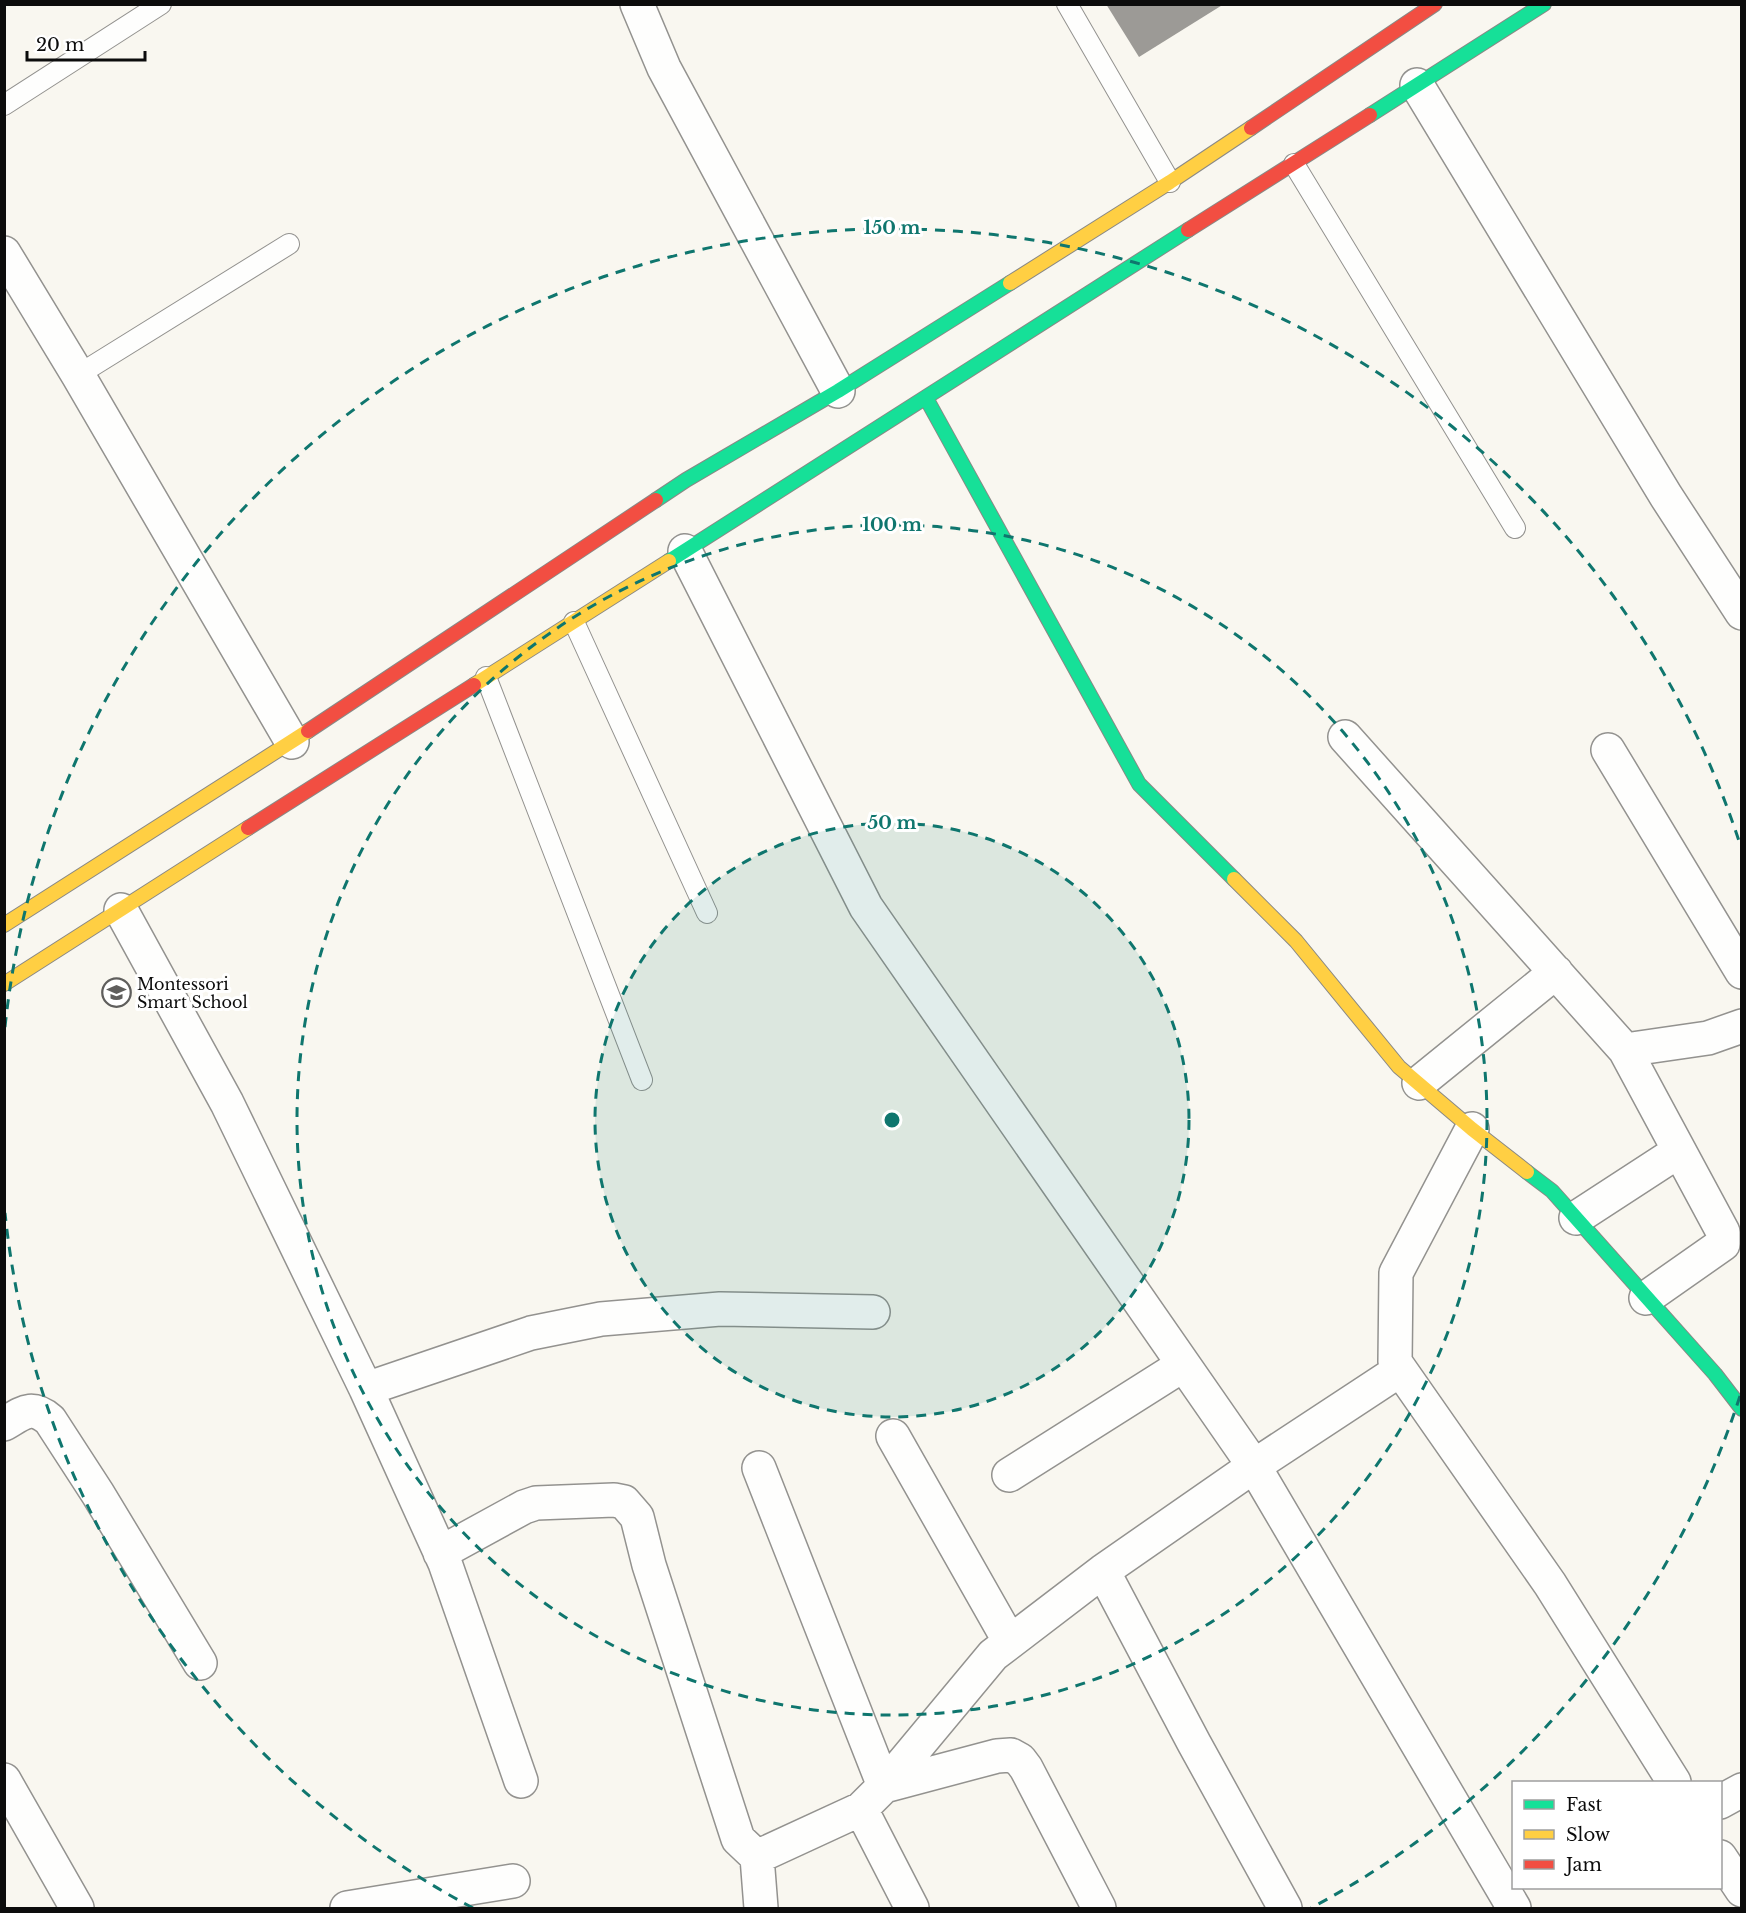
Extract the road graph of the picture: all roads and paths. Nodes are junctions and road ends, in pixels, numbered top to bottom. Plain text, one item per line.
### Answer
1 (161, 4) edge
2 (637, 4) edge
3 (1067, 4) edge
4 (1544, 4) edge
5 (1430, 6) edge
6 (1417, 85) junction
7 (4, 105) edge
8 (1294, 164) junction
9 (1170, 182) junction
10 (289, 244) dead end
11 (5, 255) edge
12 (78, 375) junction
13 (838, 391) junction
14 (927, 398) junction
15 (1515, 528) dead end
16 (685, 551) junction
17 (1742, 614) edge
18 (574, 622) junction
19 (486, 677) junction
20 (1345, 737) dead end
21 (292, 742) junction
22 (1608, 750) dead end
23 (121, 910) junction
24 (707, 913) dead end
25 (4, 925) edge
26 (1556, 972) junction
27 (1742, 972) edge
28 (4, 984) edge
29 (1742, 1026) edge
30 (1625, 1050) junction
31 (642, 1080) dead end
32 (1419, 1083) junction
33 (1472, 1129) junction
34 (1679, 1150) junction
35 (1576, 1218) junction
36 (1647, 1298) junction
37 (873, 1312) dead end
38 (1184, 1365) junction
39 (1400, 1370) junction
40 (366, 1389) junction
41 (1742, 1409) edge
42 (4, 1424) edge
43 (893, 1436) dead end
44 (1254, 1466) junction
45 (759, 1468) dead end
46 (1009, 1475) dead end
47 (440, 1553) junction
48 (1103, 1571) junction
49 (1010, 1642) junction
50 (200, 1663) dead end
51 (4, 1780) edge
52 (521, 1781) dead end
53 (1673, 1781) edge
54 (884, 1786) junction
55 (1742, 1790) edge
56 (1722, 1801) edge
57 (861, 1809) junction
58 (757, 1857) junction
59 (1722, 1860) edge
60 (513, 1881) dead end
61 (1742, 1890) edge
62 (77, 1908) edge
63 (347, 1908) edge
64 (761, 1908) edge
65 (912, 1908) edge
66 (1099, 1908) edge
67 (1285, 1908) edge
68 (1514, 1908) edge

1 - 7 lane
2 - 13 street
3 - 9 lane
4 - 6 main road
5 - 9 main road
6 - 8 main road
6 - 17 street
8 - 14 main road
8 - 15 lane
9 - 13 main road
10 - 12 lane
11 - 12 street
12 - 21 street
13 - 21 main road
14 - 16 main road
14 - 32 main road
16 - 18 main road
16 - 38 street
18 - 19 main road
18 - 24 lane
19 - 23 main road
19 - 31 lane
20 - 26 street
21 - 25 main road
22 - 27 street
23 - 28 main road
23 - 40 street
26 - 30 street
26 - 32 street
29 - 30 street
30 - 34 street
32 - 33 main road
33 - 35 main road
33 - 39 street
34 - 35 street
34 - 36 street
35 - 36 main road
36 - 41 main road
37 - 40 street
38 - 44 street
38 - 46 street
39 - 44 street
39 - 53 street
40 - 47 street
42 - 50 street
43 - 49 street
44 - 48 street
44 - 68 street
45 - 54 street
47 - 52 street
47 - 58 street
48 - 49 street
48 - 67 street
49 - 54 street
51 - 62 street
54 - 57 street
54 - 66 street
55 - 56 street
57 - 58 street
57 - 65 street
58 - 64 street
59 - 61 street
60 - 63 street

